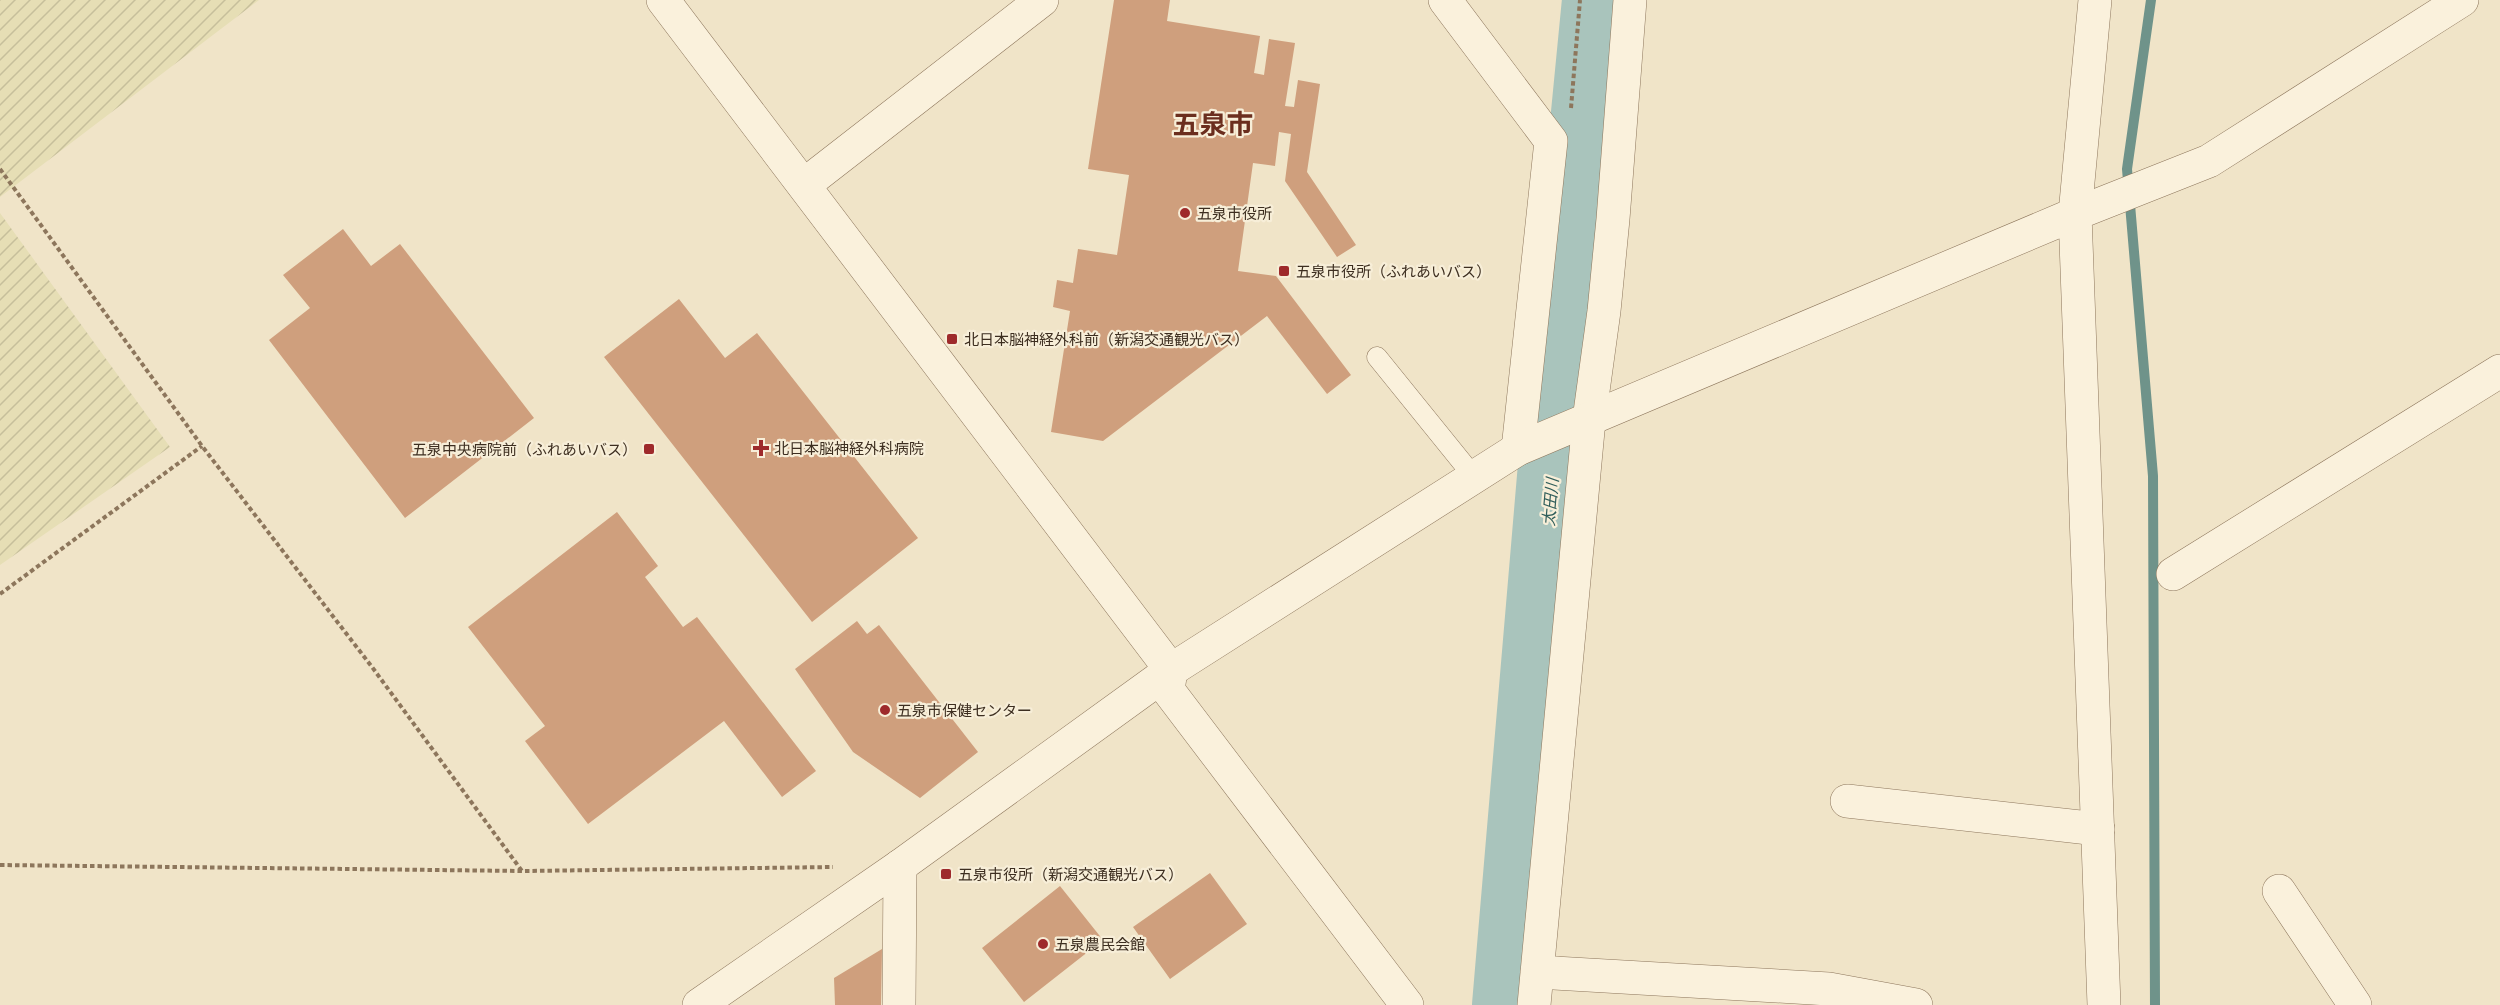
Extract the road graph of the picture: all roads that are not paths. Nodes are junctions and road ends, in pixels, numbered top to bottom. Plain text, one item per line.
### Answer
1 (663, 0) edge
2 (1042, 0) edge
3 (1445, 0) edge
4 (1630, 0) edge
5 (2095, 0) edge
6 (2462, 0) edge
7 (804, 185) junction
8 (2075, 214) junction
9 (1377, 357) dead end
10 (2498, 375) edge
11 (1589, 420) junction
12 (1518, 449) junction
13 (1474, 477) junction
14 (2173, 574) dead end
15 (1171, 670) junction
16 (1847, 801) dead end
17 (2098, 829) junction
18 (900, 867) junction
19 (2279, 891) dead end
20 (1537, 972) junction
21 (699, 1005) edge
22 (899, 1005) edge
23 (1407, 1005) edge
24 (1534, 1005) edge
25 (1916, 1005) edge
26 (2104, 1005) edge
27 (2355, 1005) edge

1 - 7 street
2 - 7 street
3 - 12 street
4 - 11 street
5 - 8 street
6 - 8 street
7 - 15 street
8 - 11 street
8 - 17 street
9 - 13 lane
10 - 14 street
11 - 12 street
11 - 20 street
12 - 13 street
13 - 15 street
15 - 18 street
15 - 23 street
16 - 17 street
17 - 26 street
18 - 21 street
18 - 22 street
19 - 27 street
20 - 24 street
20 - 25 street

